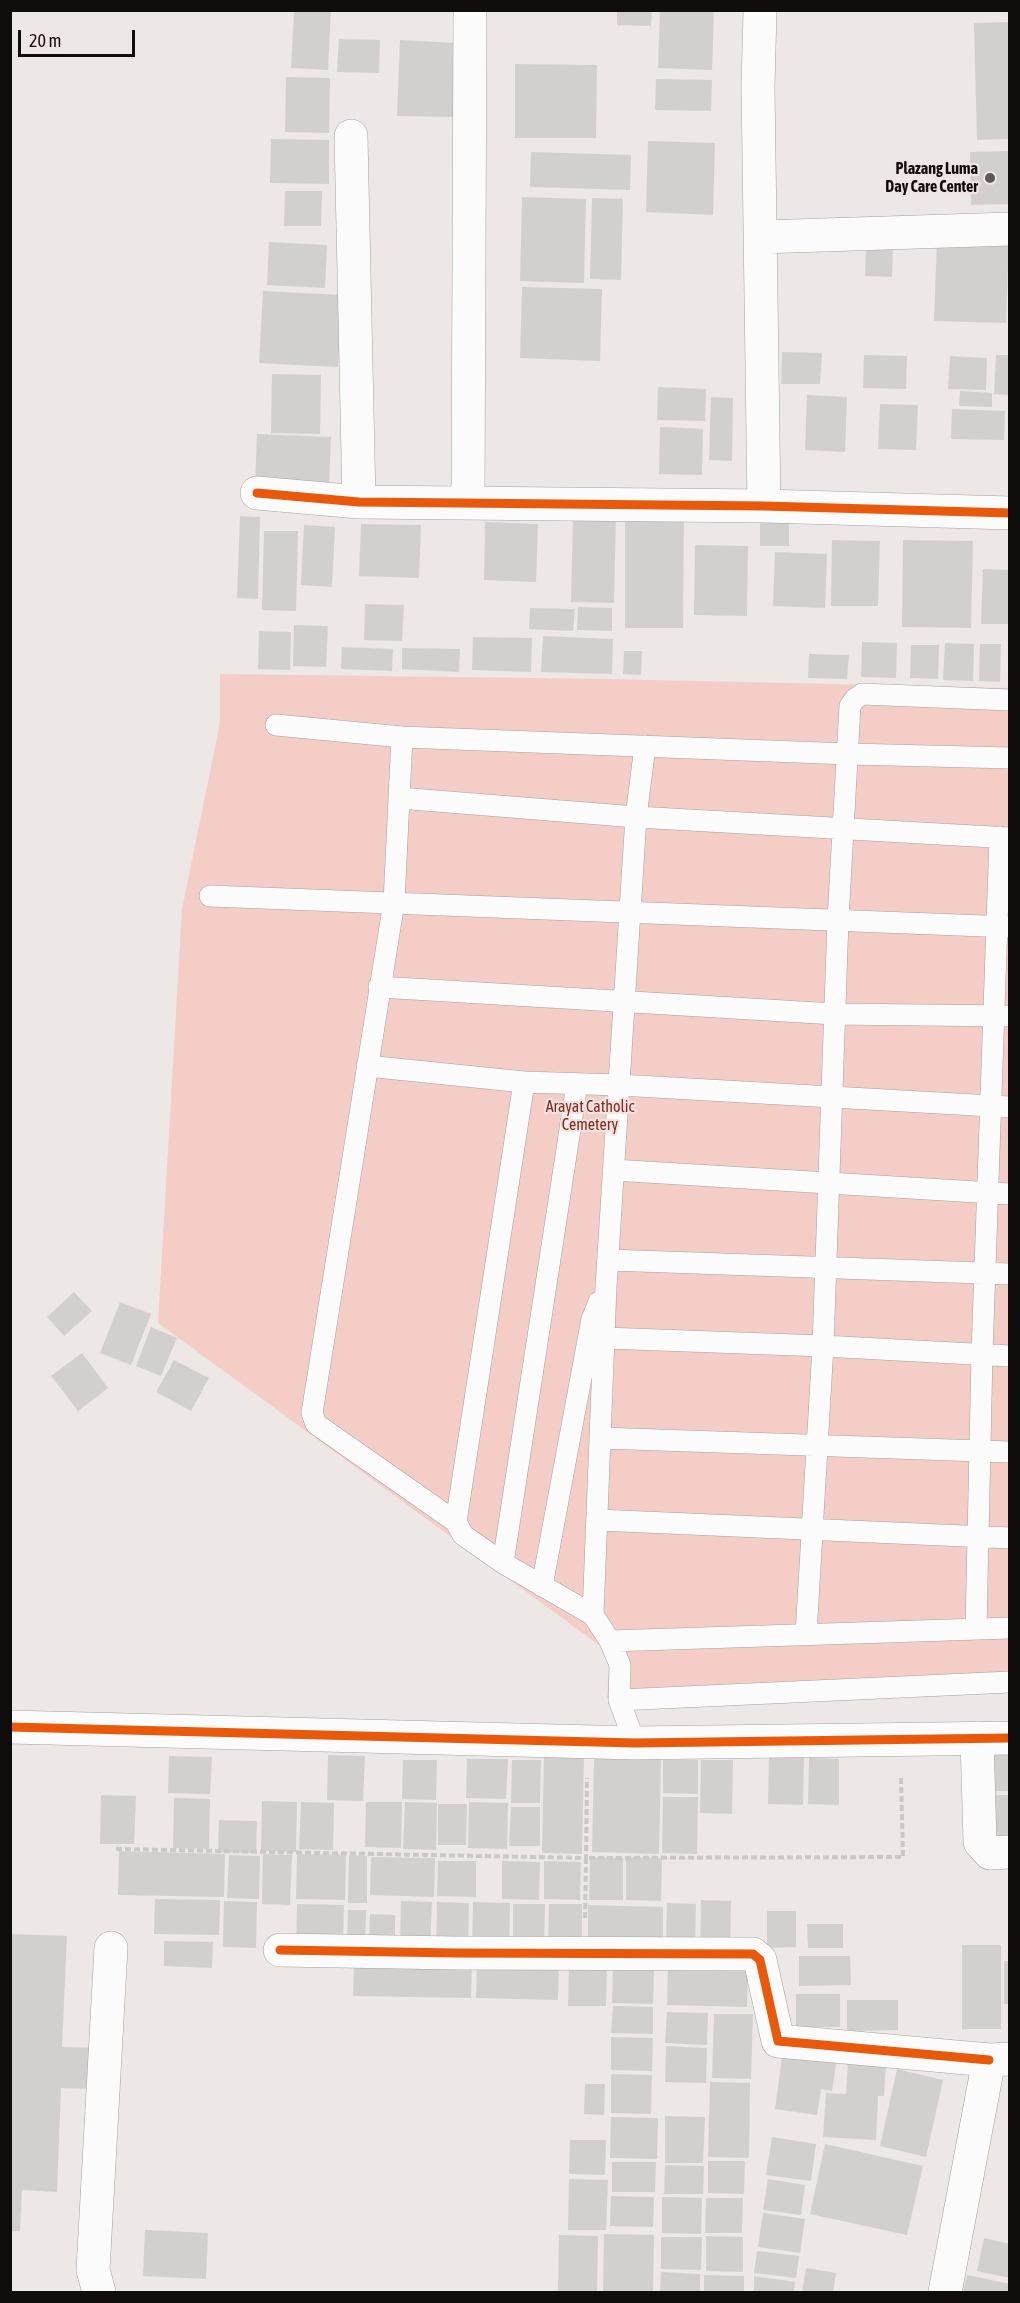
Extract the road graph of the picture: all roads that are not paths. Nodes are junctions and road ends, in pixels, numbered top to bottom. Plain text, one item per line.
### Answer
1 (470, 10) edge
2 (760, 10) edge
3 (351, 135) dead end
4 (1010, 229) edge
5 (761, 237) junction
6 (257, 493) dead end
7 (359, 502) junction
8 (468, 503) junction
9 (764, 506) junction
10 (1010, 513) edge
11 (1010, 700) edge
12 (276, 725) dead end
13 (402, 737) junction
14 (645, 746) junction
15 (849, 754) junction
16 (1010, 758) edge
17 (399, 798) junction
18 (636, 817) junction
19 (843, 829) junction
20 (1005, 838) edge
21 (210, 896) dead end
22 (394, 902) junction
23 (632, 913) junction
24 (838, 920) junction
25 (1003, 926) edge
26 (380, 987) junction
27 (625, 1003) junction
28 (835, 1014) junction
29 (1002, 1016) edge
30 (367, 1066) junction
31 (524, 1082) junction
32 (577, 1084) junction
33 (619, 1085) junction
34 (832, 1099) junction
35 (1000, 1107) edge
36 (613, 1170) junction
37 (829, 1182) junction
38 (988, 1193) junction
39 (1010, 1194) edge
40 (609, 1260) junction
41 (825, 1268) junction
42 (985, 1273) junction
43 (1010, 1274) edge
44 (606, 1287) junction
45 (605, 1338) junction
46 (823, 1346) junction
47 (982, 1354) junction
48 (1010, 1356) edge
49 (601, 1438) junction
50 (816, 1446) junction
51 (980, 1450) junction
52 (1010, 1452) edge
53 (598, 1520) junction
54 (456, 1522) junction
55 (812, 1530) junction
56 (978, 1536) junction
57 (1010, 1538) edge
58 (503, 1563) junction
59 (542, 1586) junction
60 (593, 1615) junction
61 (1010, 1628) edge
62 (976, 1629) junction
63 (806, 1635) junction
64 (610, 1641) junction
65 (1010, 1682) edge
66 (619, 1700) junction
67 (10, 1727) edge
68 (977, 1738) junction
69 (1010, 1738) edge
70 (635, 1743) junction
71 (1010, 1852) edge
72 (111, 1948) dead end
73 (280, 1950) dead end
74 (999, 2059) edge
75 (99, 2292) edge
76 (945, 2292) edge

1 - 8 street
2 - 5 street
3 - 7 street
4 - 5 street
5 - 9 street
6 - 7 street
7 - 8 street
8 - 9 street
9 - 10 street
11 - 15 lane
12 - 13 lane
13 - 14 lane
13 - 17 lane
14 - 15 lane
14 - 18 lane
15 - 16 lane
15 - 19 lane
17 - 18 lane
17 - 22 lane
18 - 19 lane
18 - 23 lane
19 - 20 lane
19 - 24 lane
20 - 25 lane
21 - 22 lane
22 - 23 lane
22 - 26 lane
23 - 24 lane
23 - 27 lane
24 - 25 lane
24 - 28 lane
25 - 29 lane
26 - 27 lane
26 - 30 lane
27 - 28 lane
27 - 33 lane
28 - 29 lane
28 - 34 lane
29 - 35 lane
30 - 31 lane
30 - 54 lane
31 - 32 lane
31 - 54 lane
32 - 33 lane
32 - 58 lane
33 - 34 lane
33 - 36 lane
34 - 35 lane
34 - 37 lane
35 - 38 lane
36 - 37 lane
36 - 40 lane
37 - 38 lane
37 - 41 lane
38 - 39 lane
38 - 42 lane
40 - 41 lane
40 - 44 lane
41 - 42 lane
41 - 46 lane
42 - 43 lane
42 - 47 lane
44 - 45 lane
44 - 59 lane
45 - 46 lane
45 - 49 lane
46 - 47 lane
46 - 50 lane
47 - 48 lane
47 - 51 lane
49 - 50 lane
49 - 53 lane
50 - 51 lane
50 - 55 lane
51 - 52 lane
51 - 56 lane
53 - 55 lane
53 - 60 lane
54 - 58 lane
55 - 56 lane
55 - 63 lane
56 - 57 lane
56 - 62 lane
58 - 59 lane
59 - 60 lane
60 - 64 lane
61 - 62 lane
62 - 63 lane
63 - 64 lane
64 - 66 lane
65 - 66 lane
66 - 70 lane
67 - 70 street
68 - 69 street
68 - 70 street
68 - 71 street
72 - 75 street
73 - 74 street
74 - 76 street

